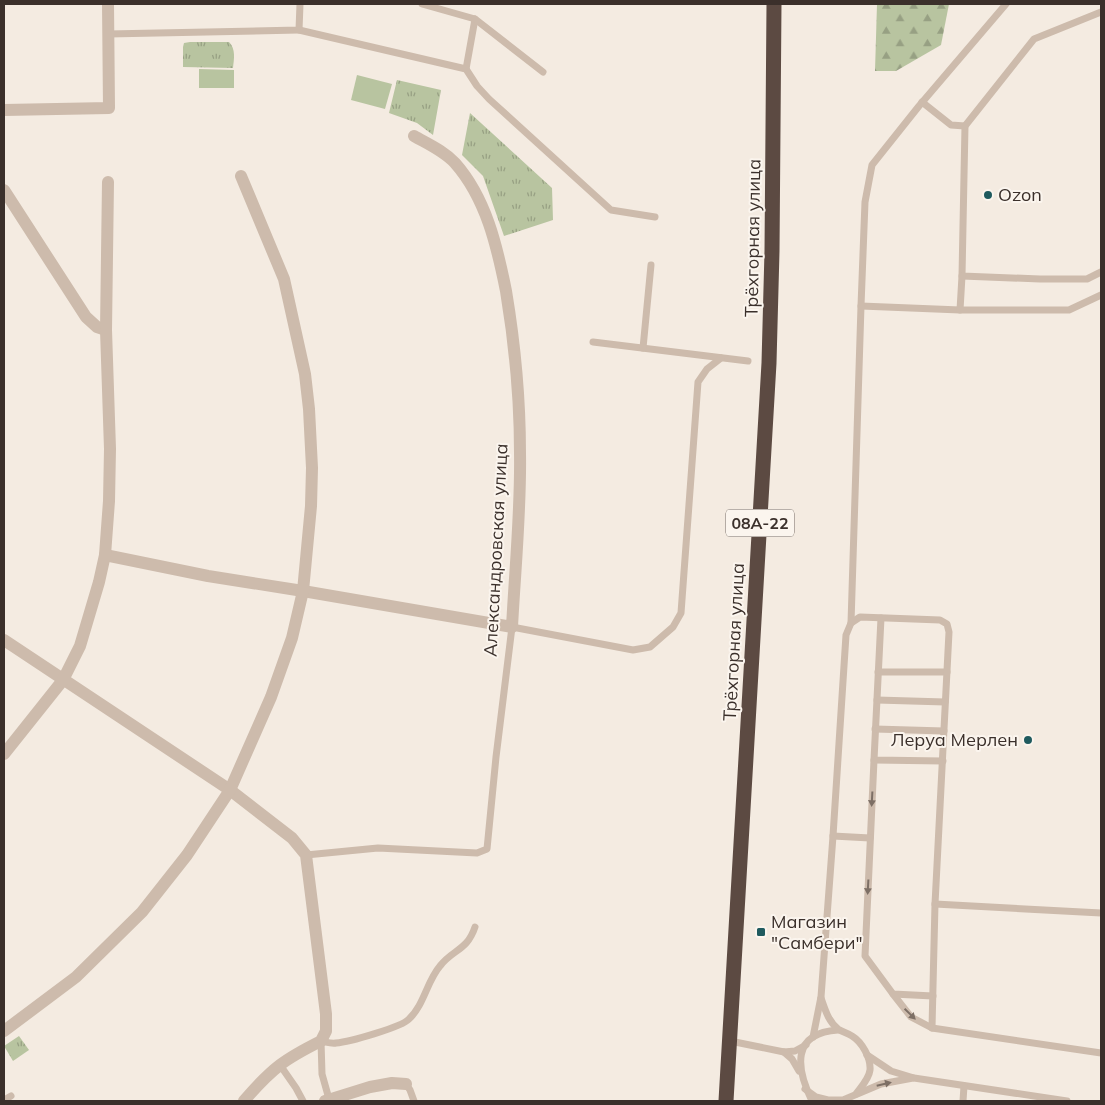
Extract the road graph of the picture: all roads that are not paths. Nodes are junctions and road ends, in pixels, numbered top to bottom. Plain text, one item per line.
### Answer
1 (108, 4) edge
2 (300, 4) edge
3 (422, 4) edge
4 (774, 4) edge
5 (1006, 4) edge
6 (1101, 12) edge
7 (475, 20) junction
8 (299, 30) junction
9 (108, 34) junction
10 (466, 69) junction
11 (543, 72) dead end
12 (922, 102) junction
13 (4, 110) edge
14 (964, 126) junction
15 (414, 136) dead end
16 (241, 176) dead end
17 (108, 182) dead end
18 (4, 190) edge
19 (655, 217) dead end
20 (651, 265) dead end
21 (1101, 272) edge
22 (962, 276) junction
23 (1101, 296) edge
24 (860, 306) junction
25 (960, 310) junction
26 (106, 330) junction
27 (593, 342) dead end
28 (643, 348) junction
29 (721, 358) junction
30 (748, 361) dead end
31 (105, 555) junction
32 (303, 591) junction
33 (880, 618) junction
34 (851, 622) junction
35 (512, 627) junction
36 (4, 640) edge
37 (878, 672) junction
38 (947, 672) junction
39 (63, 680) junction
40 (877, 700) junction
41 (946, 702) junction
42 (875, 729) junction
43 (944, 731) junction
44 (4, 754) edge
45 (874, 760) junction
46 (942, 761) junction
47 (230, 790) junction
48 (833, 836) junction
49 (870, 838) junction
50 (306, 855) junction
51 (935, 904) junction
52 (1101, 913) edge
53 (475, 926) dead end
54 (893, 994) junction
55 (933, 996) junction
56 (821, 997) junction
57 (932, 1028) junction
58 (838, 1030) junction
59 (4, 1031) edge
60 (813, 1036) junction
61 (321, 1041) junction
62 (730, 1041) junction
63 (806, 1045) junction
64 (784, 1052) junction
65 (1101, 1053) edge
66 (867, 1055) junction
67 (280, 1065) junction
68 (801, 1074) junction
69 (914, 1078) junction
70 (406, 1084) joint
71 (964, 1086) junction
72 (805, 1089) junction
73 (856, 1094) junction
74 (11, 1096) dead end
75 (4, 1100) edge
76 (327, 1100) edge
77 (244, 1101) edge
78 (303, 1101) edge
79 (414, 1101) edge
80 (726, 1101) edge
81 (812, 1101) edge
82 (828, 1101) edge
83 (963, 1101) edge
84 (1067, 1101) edge

1 - 9 street
2 - 8 lane
3 - 7 lane
4 - 62 highway, Трёхгорная улица / 08А-22
5 - 12 lane
6 - 14 lane
7 - 10 lane
7 - 11 lane
8 - 9 lane
8 - 10 lane
9 - 13 street
10 - 19 lane
12 - 14 lane
12 - 24 lane
14 - 22 lane
15 - 35 street, Александровская улица
16 - 32 street
17 - 26 street
18 - 26 street
20 - 28 lane
21 - 22 lane
22 - 25 lane
23 - 25 lane
24 - 25 lane
24 - 34 lane
26 - 31 street
27 - 28 lane
28 - 29 lane
29 - 30 lane
29 - 35 lane
31 - 32 street
31 - 39 street
32 - 35 street
32 - 47 street
33 - 34 lane
33 - 37 lane
33 - 38 lane
34 - 48 lane
35 - 50 lane, Александровская улица
36 - 39 street
37 - 38 lane
37 - 40 lane
38 - 41 lane
39 - 44 street
39 - 47 street
40 - 41 lane
40 - 42 lane
41 - 43 lane
42 - 43 lane
42 - 45 lane
43 - 46 lane
45 - 46 lane
45 -> 49 lane
46 - 51 lane
47 - 50 street
47 - 59 street
48 - 49 lane
48 - 56 lane
49 -> 54 lane
50 - 61 street
51 - 52 lane
51 - 55 lane
53 - 61 lane
54 - 55 lane
54 -> 57 lane
55 - 57 lane
56 - 58 lane
56 - 60 lane
57 - 65 lane
58 - 60 lane
58 - 66 lane
60 - 63 lane
61 - 67 street
61 - 76 lane
62 - 64 lane
62 - 80 highway, Трёхгорная улица / 08А-22
63 - 64 lane
63 - 68 lane
64 - 68 lane
66 - 69 lane
66 - 73 lane
67 - 77 street
67 - 78 lane
68 - 72 lane
69 - 71 lane
73 -> 69 lane
70 - 76 street
70 - 79 lane
71 - 83 lane
71 - 84 lane
72 - 81 lane
72 - 82 lane
73 - 82 lane
74 - 75 lane

